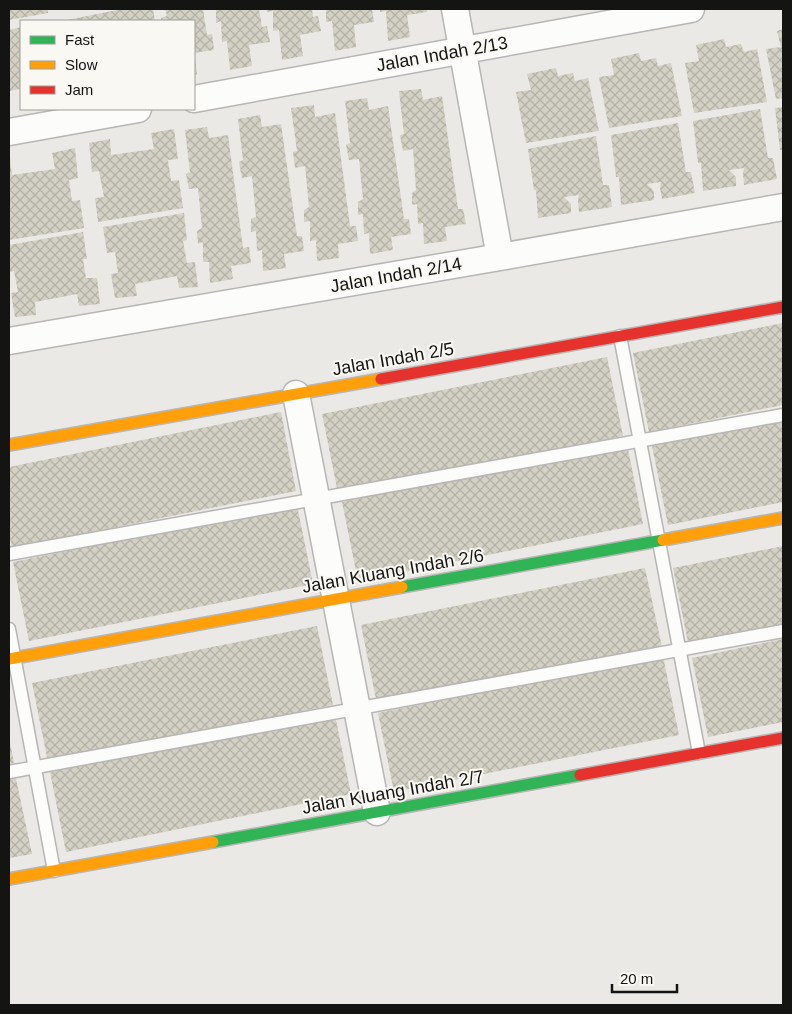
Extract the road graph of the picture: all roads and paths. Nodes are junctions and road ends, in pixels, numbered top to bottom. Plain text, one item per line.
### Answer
1 (455, 9) edge
2 (691, 9) edge
3 (463, 50) junction
4 (195, 99) edge
5 (132, 110) edge
6 (9, 132) edge
7 (783, 207) edge
8 (500, 257) junction
9 (783, 307) edge
10 (620, 336) junction
11 (9, 341) edge
12 (296, 394) junction
13 (783, 414) edge
14 (640, 441) junction
15 (9, 445) edge
16 (316, 498) junction
17 (783, 518) edge
18 (659, 541) junction
19 (9, 554) edge
20 (336, 599) junction
21 (9, 629) edge
22 (783, 631) edge
23 (679, 650) junction
24 (11, 658) edge
25 (357, 709) junction
26 (783, 738) edge
27 (699, 753) junction
28 (35, 768) junction
29 (9, 772) edge
30 (377, 812) junction
31 (54, 871) junction
32 (9, 880) edge

1 - 3 street
2 - 3 street, Jalan Indah 2/13
3 - 4 street, Jalan Indah 2/13
3 - 8 street
5 - 6 street
7 - 8 street, Jalan Indah 2/14
8 - 11 street, Jalan Indah 2/14
9 - 10 street, Jalan Indah 2/5
10 - 12 street, Jalan Indah 2/5
10 - 14 lane
12 - 15 street, Jalan Indah 2/5
12 - 16 street
13 - 14 lane
14 - 16 lane
14 - 18 lane
16 - 19 lane
16 - 20 street
17 - 18 street, Jalan Kluang Indah 2/6
18 - 20 street, Jalan Kluang Indah 2/6
18 - 23 lane
20 - 24 street, Jalan Kluang Indah 2/6
20 - 25 street
21 - 24 lane
22 - 23 lane
23 - 25 lane
23 - 27 lane
24 - 28 lane
25 - 28 lane
25 - 30 street
26 - 27 street, Jalan Kluang Indah 2/7
27 - 30 street, Jalan Kluang Indah 2/7
28 - 29 lane
28 - 31 lane
30 - 31 street, Jalan Kluang Indah 2/7
31 - 32 street, Jalan Kluang Indah 2/7

